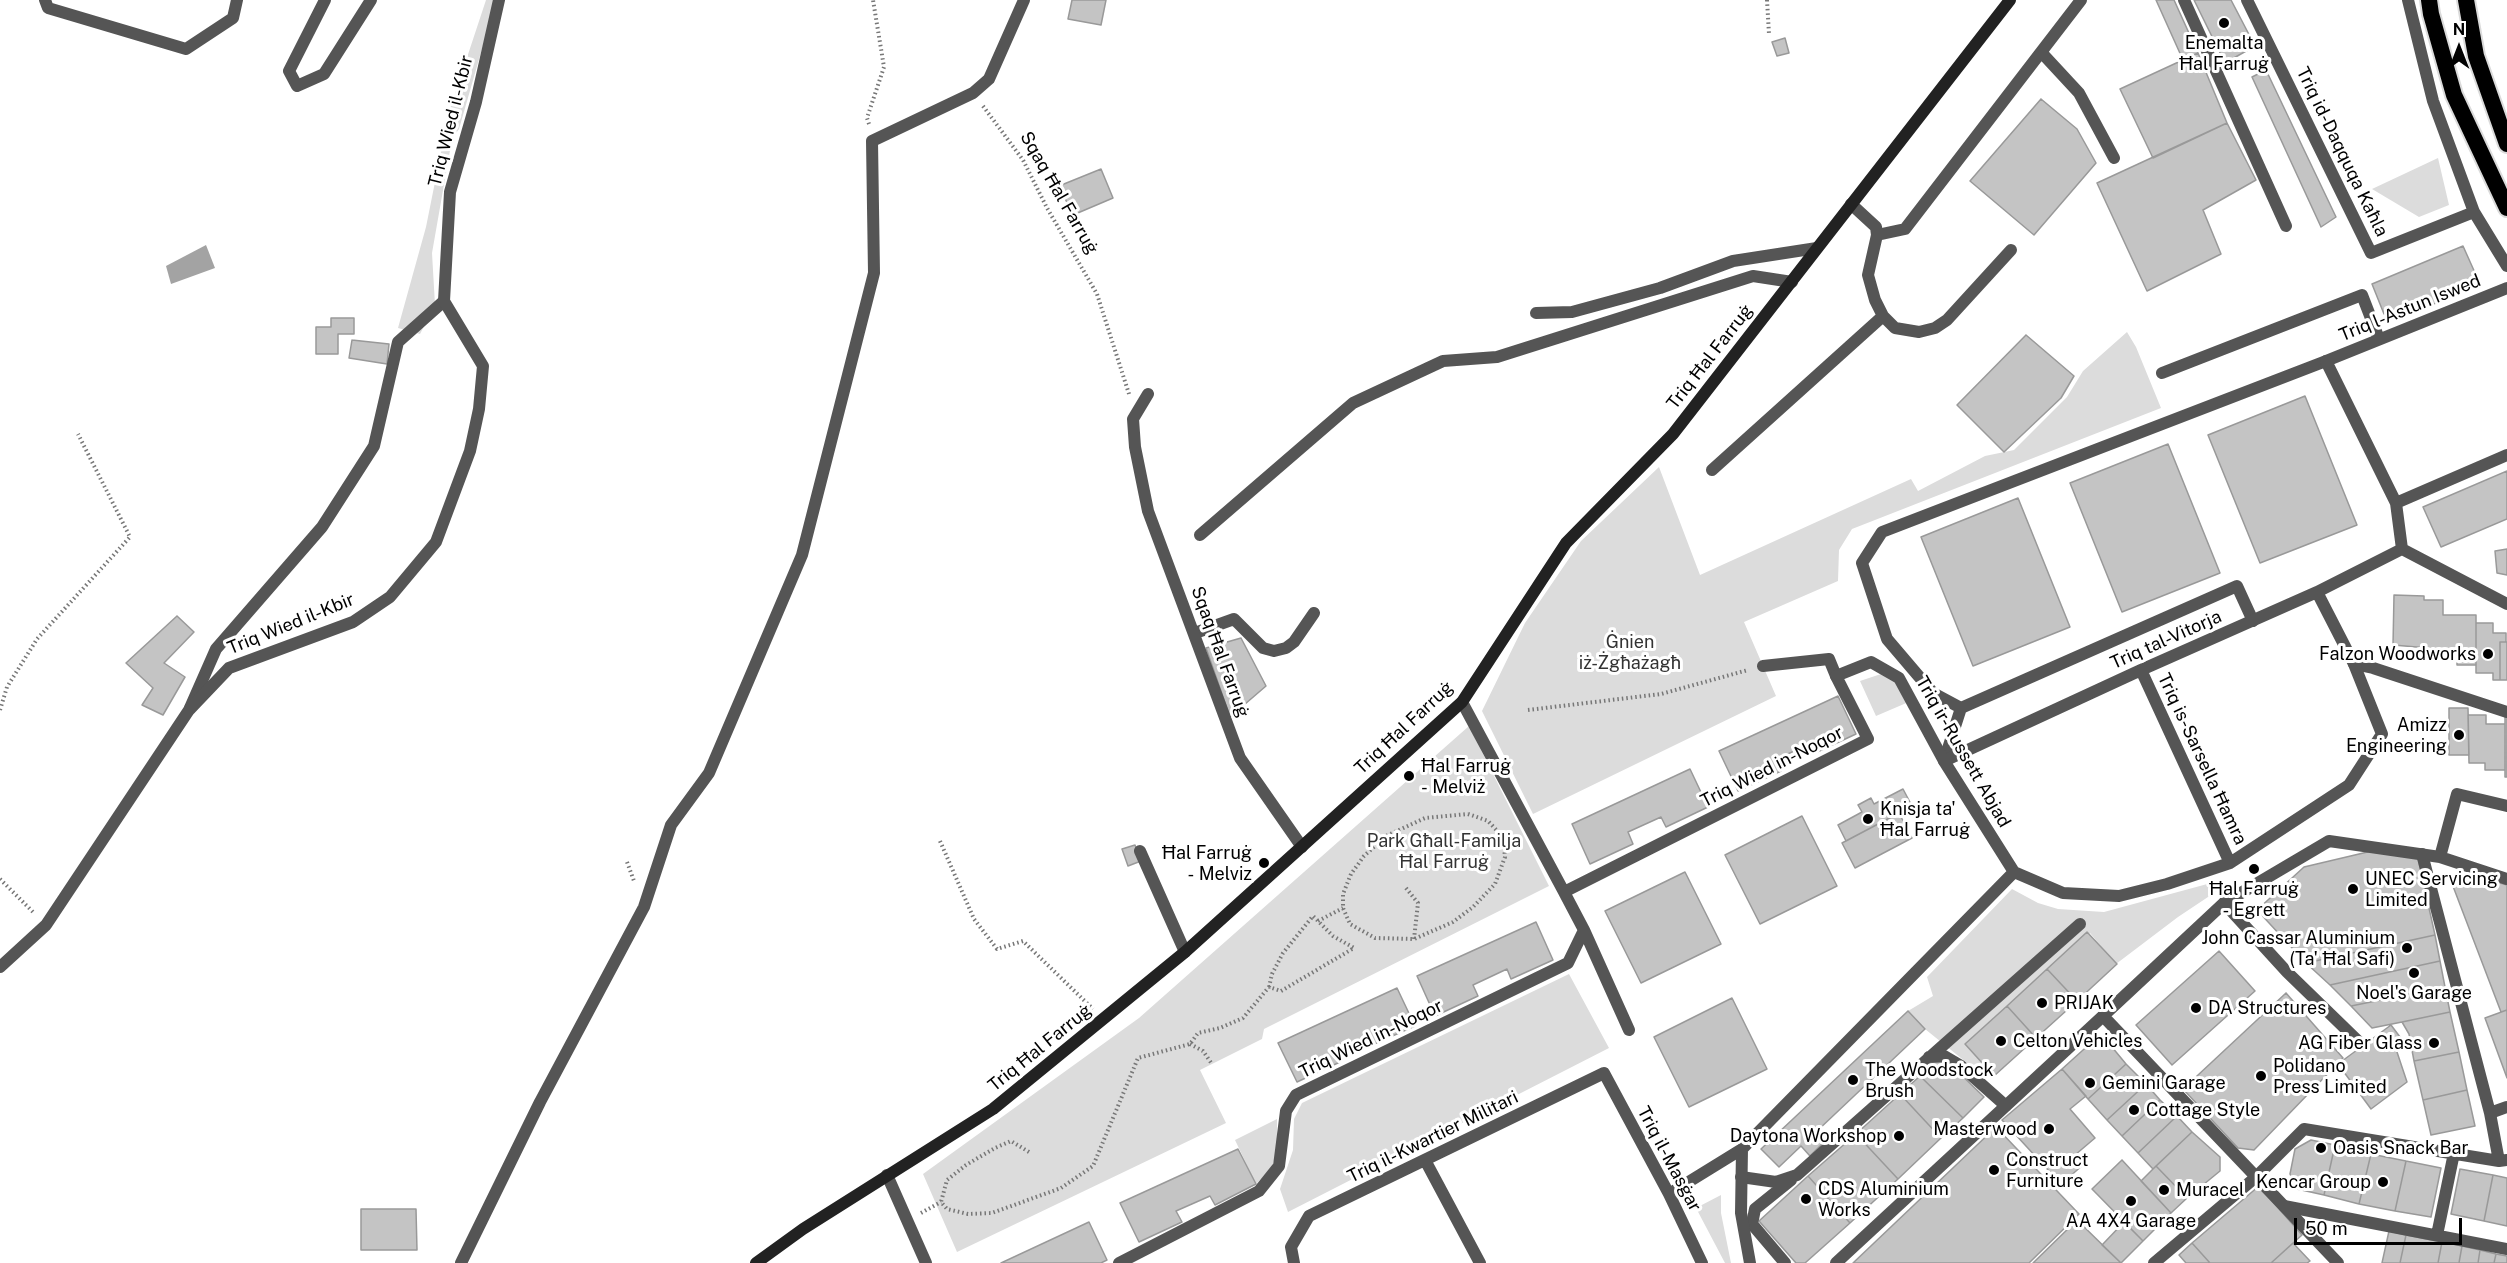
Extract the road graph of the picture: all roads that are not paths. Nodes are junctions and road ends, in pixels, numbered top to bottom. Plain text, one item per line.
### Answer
1 (45, 0) edge
2 (237, 0) edge
3 (325, 0) edge
4 (371, 0) edge
5 (499, 0) edge
6 (1024, 0) edge
7 (2010, 0) edge
8 (2081, 0) edge
9 (2184, 0) edge
10 (2247, 0) edge
11 (2408, 0) edge
12 (2429, 0) edge
13 (2466, 0) edge
14 (2041, 52) junction
15 (2507, 144) edge
16 (2114, 159) dead end
17 (1851, 204) junction
18 (2507, 208) edge
19 (2474, 212) junction
20 (2286, 226) dead end
21 (1877, 235) junction
22 (1817, 248) junction
23 (2011, 250) dead end
24 (2507, 266) edge
25 (1792, 282) junction
26 (2507, 288) edge
27 (444, 301) junction
28 (1536, 313) dead end
29 (1883, 316) junction
30 (2379, 339) junction
31 (2326, 361) junction
32 (2162, 373) dead end
33 (1148, 394) dead end
34 (2507, 455) edge
35 (1712, 470) dead end
36 (2396, 503) junction
37 (1200, 535) dead end
38 (2402, 549) junction
39 (2317, 592) junction
40 (2507, 604) edge
41 (1314, 613) dead end
42 (2253, 621) junction
43 (1195, 633) junction
44 (2354, 664) junction
45 (1763, 666) road end
46 (2141, 670) junction
47 (1836, 676) junction
48 (1462, 702) junction
49 (1961, 708) junction
50 (189, 710) junction
51 (2507, 712) edge
52 (1944, 761) junction
53 (2507, 806) edge
54 (1302, 847) junction
55 (1140, 851) dead end
56 (2422, 854) junction
57 (2440, 857) junction
58 (2230, 863) junction
59 (2014, 872) junction
60 (2507, 879) edge
61 (1564, 892) junction
62 (2224, 903) junction
63 (2080, 924) dead end
64 (1584, 930) junction
65 (1185, 952) junction
66 (0, 968) edge
67 (2103, 1016) junction
68 (1629, 1030) dead end
69 (2358, 1041) dead end
70 (1929, 1057) junction
71 (1604, 1072) joint
72 (2006, 1106) junction
73 (2507, 1107) edge
74 (2490, 1113) junction
75 (1742, 1149) junction
76 (2454, 1153) junction
77 (1425, 1160) junction
78 (2503, 1161) edge
79 (887, 1175) junction
80 (1797, 1176) junction
81 (1741, 1177) junction
82 (2256, 1177) junction
83 (1669, 1194) junction
84 (2284, 1206) junction
85 (2437, 1235) junction
86 (2507, 1249) edge
87 (461, 1263) edge
88 (756, 1263) edge
89 (927, 1263) edge
90 (1119, 1263) edge
91 (1294, 1263) edge
92 (1480, 1263) edge
93 (1702, 1263) edge
94 (1750, 1263) edge
95 (1785, 1263) edge
96 (1836, 1263) edge
97 (2154, 1263) edge
98 (2338, 1263) edge

1 - 2 street
3 - 4 street
5 - 27 street, Triq Wied il-Kbir
6 - 87 street
7 - 17 main road, Triq Ħal Farruġ
8 - 14 street
9 - 20 street
10 - 19 street, Triq id-Daqquqa Kaħla
11 - 19 street
12 - 18 highway
13 - 15 highway
14 - 16 street
14 - 21 street
17 - 21 street
17 - 22 main road, Triq Ħal Farruġ
19 - 24 street
21 - 29 street
22 - 25 main road, Triq Ħal Farruġ
22 - 28 street
23 - 29 street
25 - 37 street
25 - 48 main road, Triq Ħal Farruġ
26 - 30 street, Triq l-Astun Iswed
27 - 50 street
27 - 50 street, Triq Wied il-Kbir
29 - 35 street
30 - 31 street, Triq l-Astun Iswed
30 - 32 street
31 - 36 street
31 - 49 street, Triq l-Astun Iswed
33 - 43 street, Sqaq Ħal Farruġ
34 - 36 street
36 - 38 street
38 - 39 street, Triq tal-Vitorja
38 - 40 street
39 - 42 street, Triq tal-Vitorja
39 - 44 street
41 - 43 street
42 - 46 street, Triq tal-Vitorja
42 - 49 street
43 - 54 street, Sqaq Ħal Farruġ
44 - 51 street
44 - 58 street
45 - 47 street
46 - 52 street, Triq tal-Vitorja
46 - 58 street, Triq is-Sarsella Ħamra
47 - 52 street, Triq ir-Russett Abjad
47 - 61 street, Triq Wied in-Noqor
48 - 54 main road, Triq Ħal Farruġ
48 - 61 street
49 - 52 street
50 - 66 street, Triq Wied il-Kbir
52 - 59 street, Triq ir-Russett Abjad
53 - 57 street
54 - 65 main road, Triq Ħal Farruġ
55 - 65 street
56 - 57 street
56 - 62 street
56 - 74 street
57 - 60 street
58 - 59 street
59 - 75 street
61 - 64 street
62 - 67 street
62 - 69 street
63 - 70 street
64 - 68 street
64 - 90 street, Triq Wied in-Noqor
65 - 79 main road, Triq Ħal Farruġ
67 - 72 street
67 - 82 street
70 - 72 street
70 - 80 street
71 - 77 street, Triq il-Kwartier Militari
71 - 83 street, Triq il-Masġar
72 - 96 street
73 - 74 street
74 - 78 street
75 - 81 street
75 - 83 street
76 - 78 street
76 - 82 street
76 - 85 street
77 - 91 street, Triq il-Kwartier Militari
77 - 92 street
79 - 88 main road, Triq Ħal Farruġ
79 - 89 street
80 - 81 street
80 - 95 street
81 - 94 street
82 - 84 street
82 - 97 street
83 - 93 street, Triq il-Masġar
84 - 85 street
84 - 98 street
85 - 86 street

